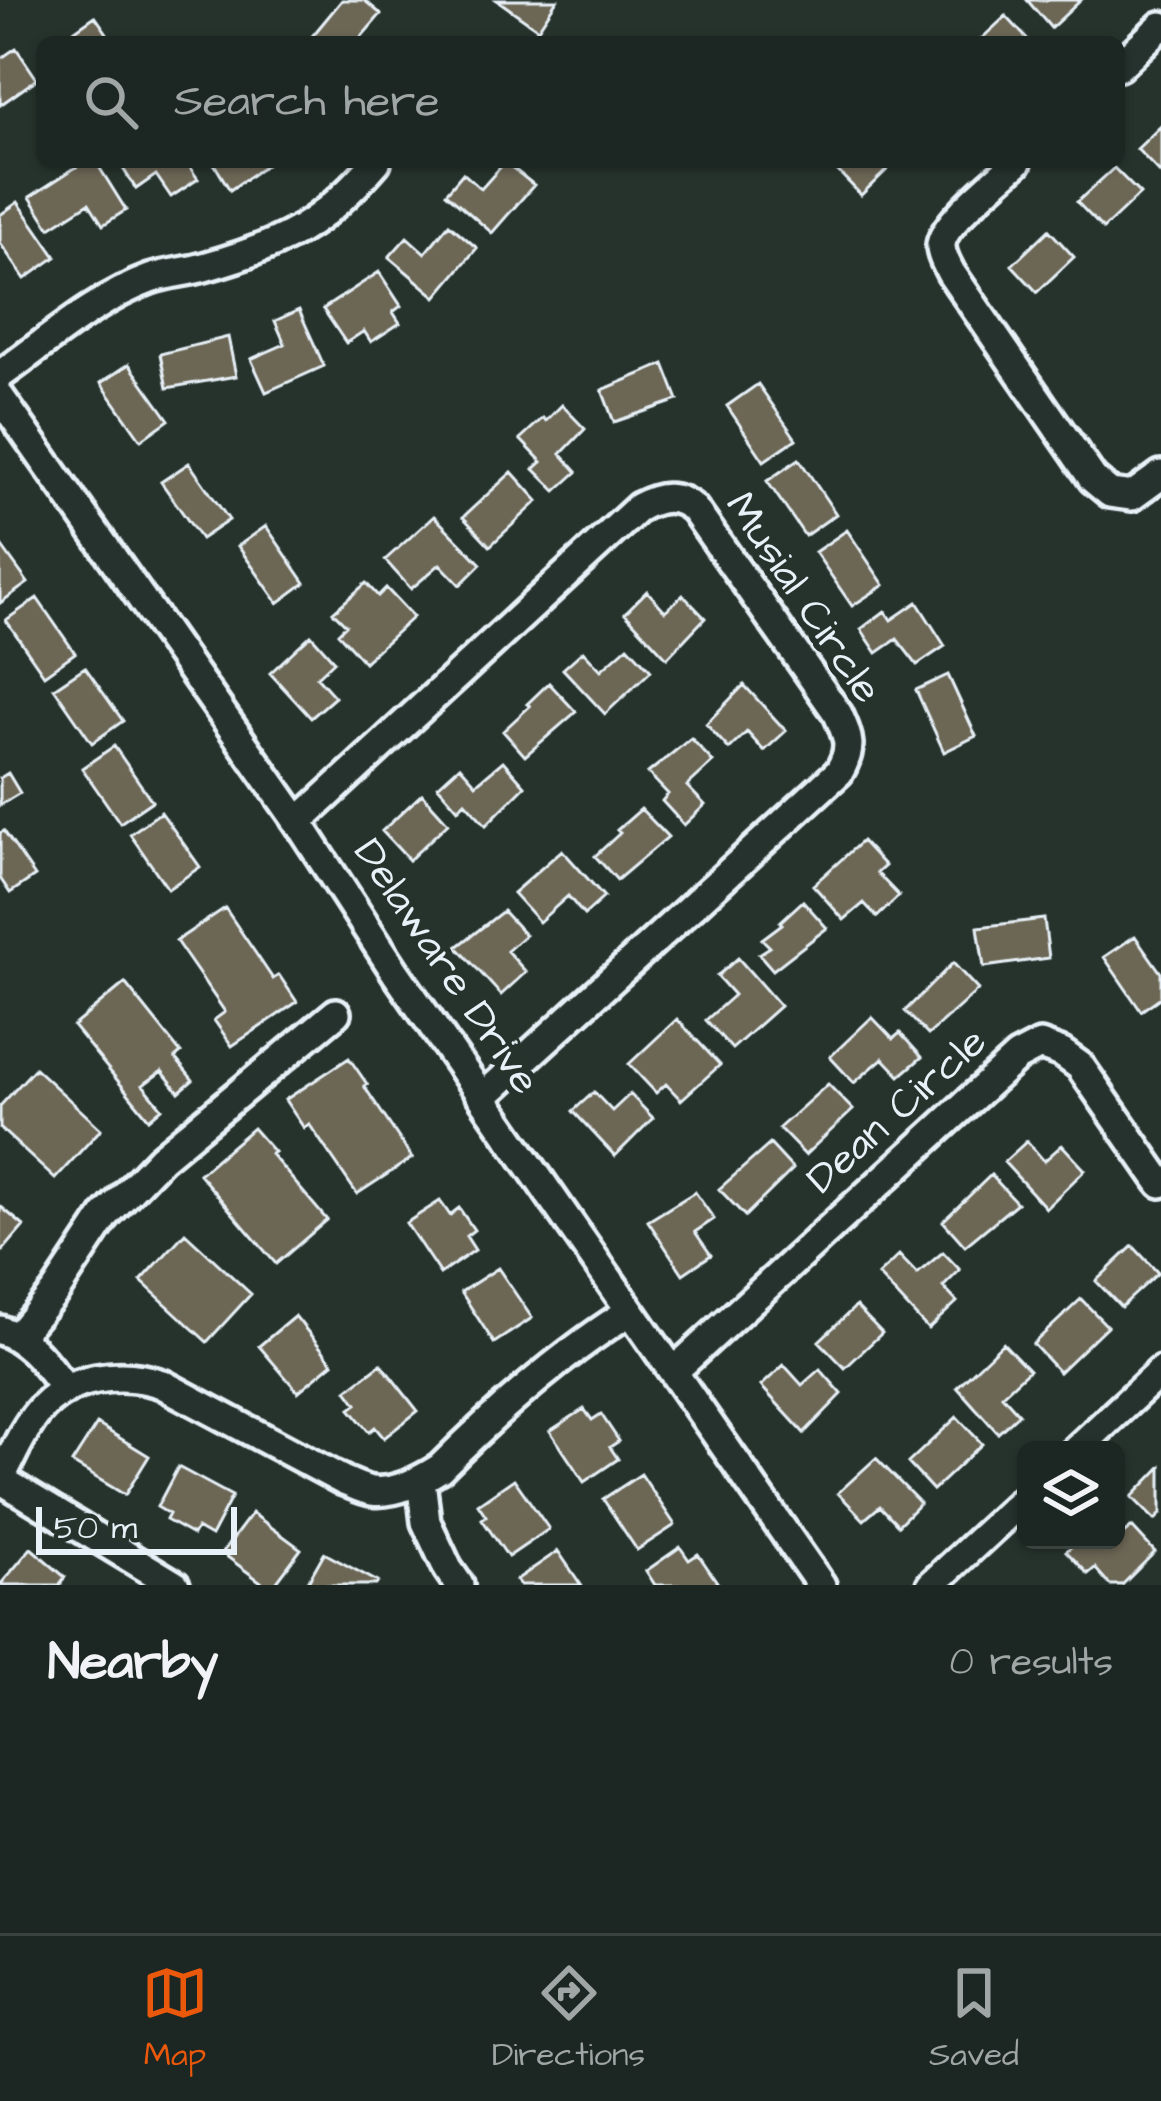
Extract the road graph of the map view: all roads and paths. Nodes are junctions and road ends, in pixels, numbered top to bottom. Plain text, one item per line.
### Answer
1 (1161, 26) edge
2 (1125, 60) edge
3 (370, 168) edge
4 (1011, 168) edge
5 (0, 375) edge
6 (0, 397) edge
7 (1161, 475) edge
8 (298, 822) junction
9 (336, 1013) dead end
10 (483, 1097) junction
11 (1161, 1183) edge
12 (629, 1312) junction
13 (9, 1333) edge
14 (674, 1371) junction
15 (1161, 1371) edge
16 (66, 1390) junction
17 (1086, 1441) edge
18 (0, 1479) edge
19 (421, 1480) junction
20 (1017, 1505) edge
21 (176, 1585) edge
22 (459, 1585) edge
23 (821, 1585) edge
24 (931, 1585) edge

1 - 2 street
3 - 5 street
4 - 7 street
6 - 8 street, Delaware Drive
8 - 10 street, Delaware Drive
8 - 10 street, Musial Circle
9 - 13 street
10 - 12 street, Delaware Drive
11 - 14 street, Dean Circle
12 - 14 street, Delaware Drive
12 - 19 street
13 - 16 street
14 - 23 street, Delaware Drive
15 - 17 street
16 - 18 street
16 - 19 street
18 - 21 street
19 - 22 street
20 - 24 street

